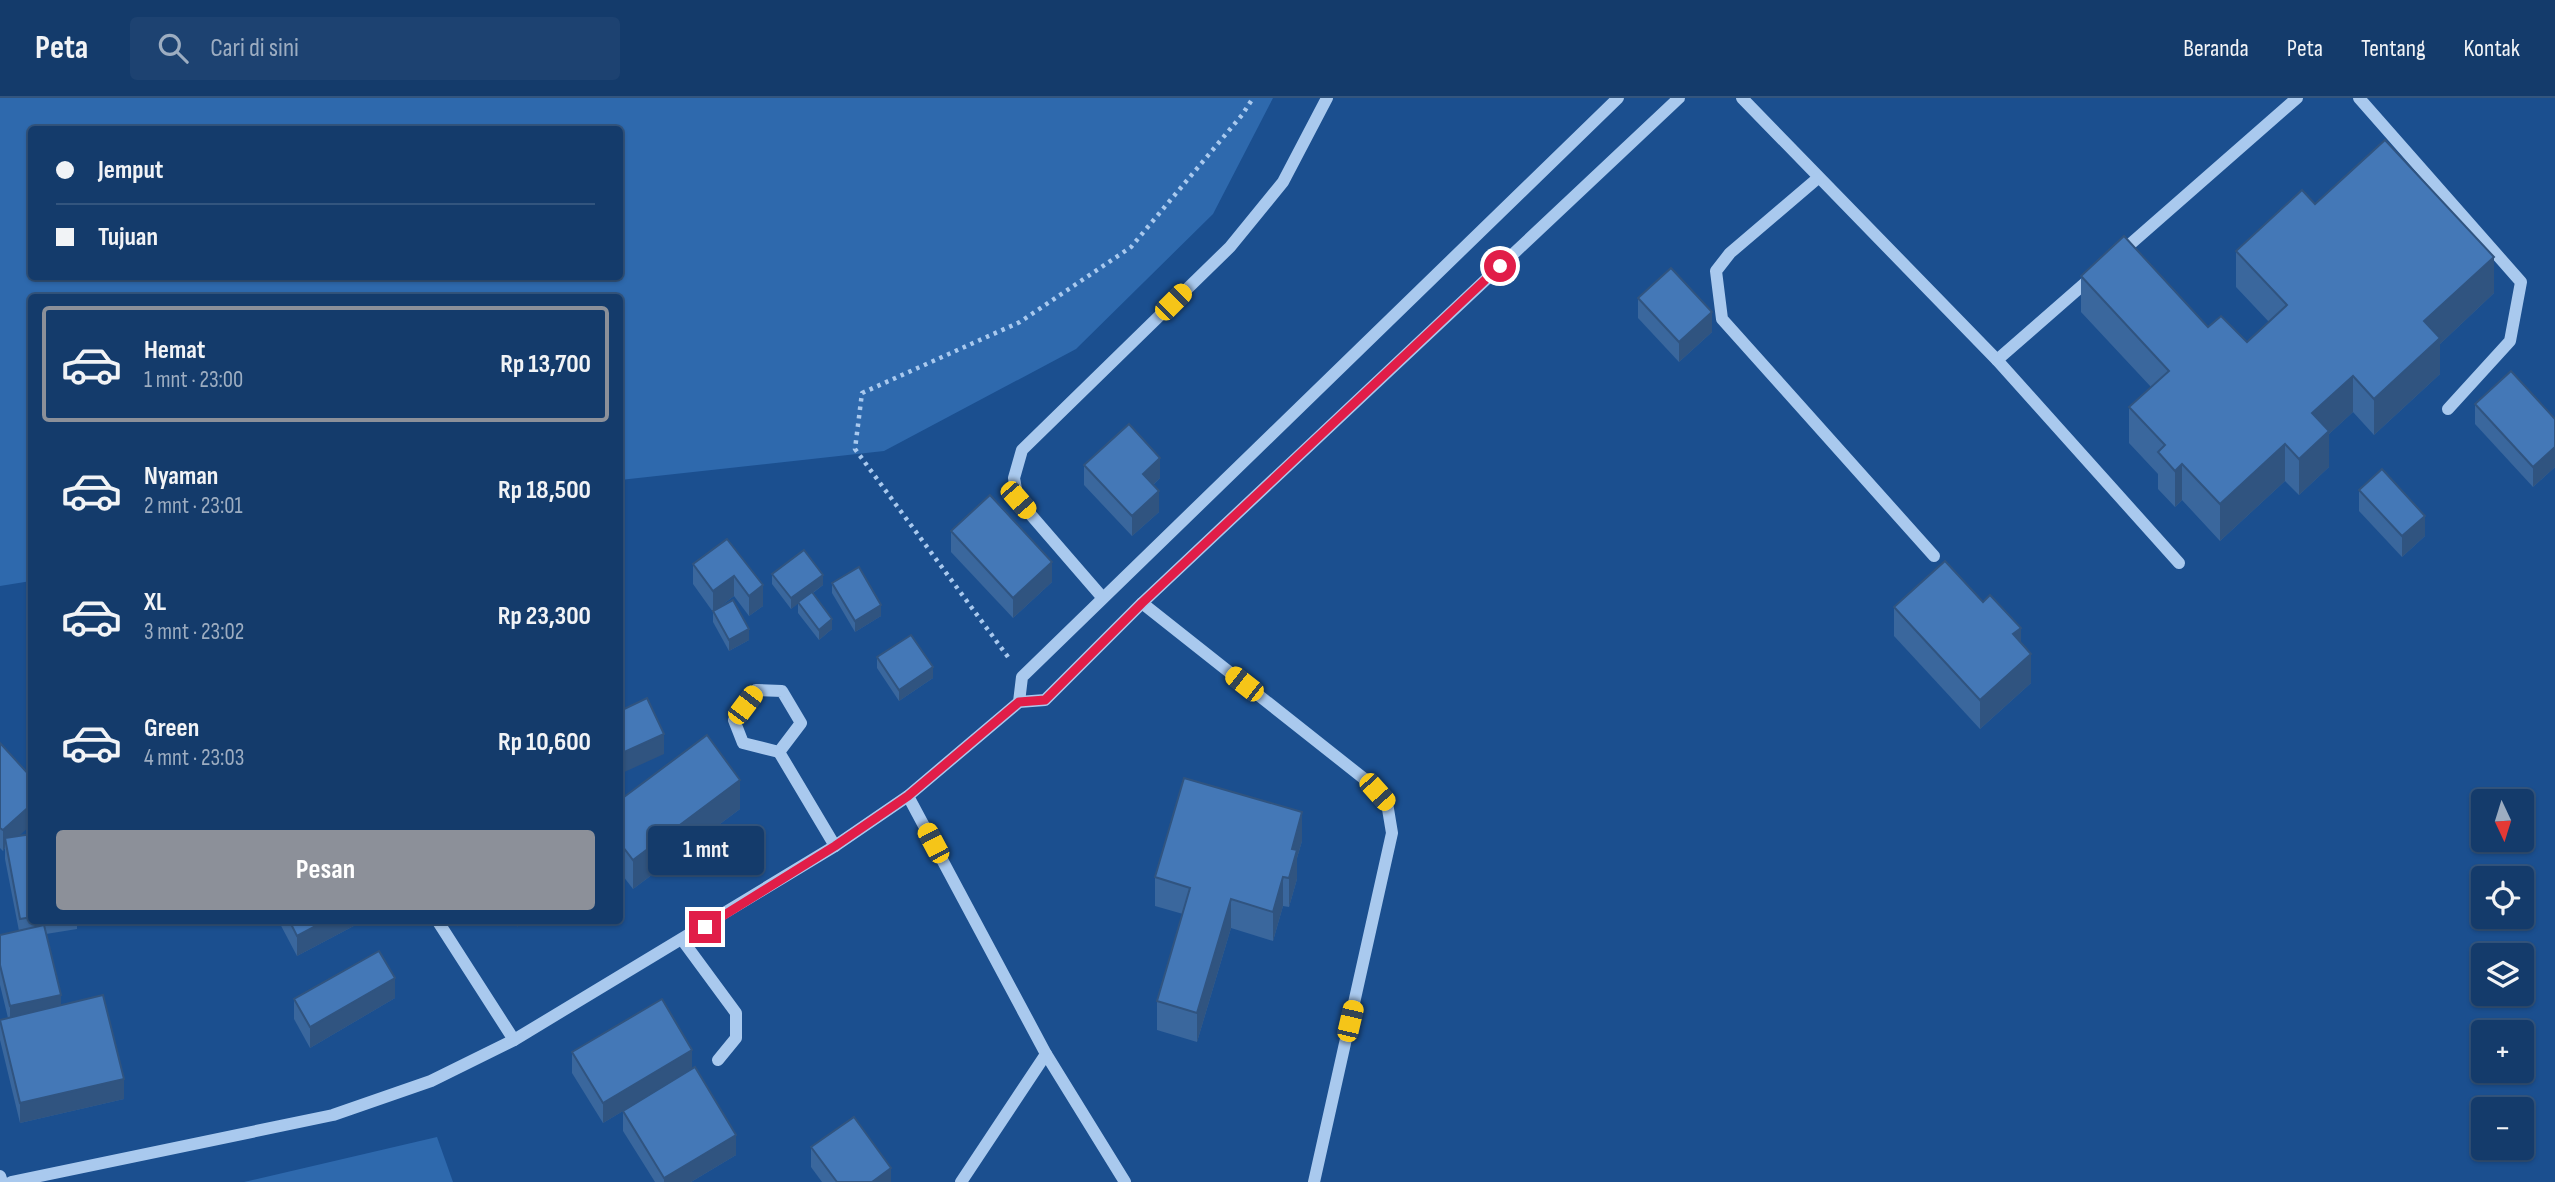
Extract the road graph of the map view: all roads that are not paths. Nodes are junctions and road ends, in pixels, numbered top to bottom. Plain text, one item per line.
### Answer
1 (1327, 98) edge
2 (1618, 98) edge
3 (1679, 98) edge
4 (1742, 98) edge
5 (2297, 98) edge
6 (2359, 98) edge
7 (1818, 178) junction
8 (2111, 261) edge
9 (2101, 270) edge
10 (1997, 360) junction
11 (2448, 409) dead end
12 (1934, 556) dead end
13 (2179, 563) dead end
14 (1102, 597) junction
15 (1142, 603) junction
16 (1019, 702) junction
17 (779, 752) junction
18 (908, 796) junction
19 (835, 846) junction
20 (440, 924) edge
21 (683, 941) junction
22 (514, 1040) junction
23 (1046, 1054) junction
24 (718, 1060) dead end
25 (0, 1176) edge
26 (2, 1182) edge
27 (11, 1182) edge
28 (961, 1182) edge
29 (1125, 1182) edge
30 (1314, 1182) edge

1 - 14 street
2 - 14 street
3 - 15 street
4 - 7 street
5 - 8 street
6 - 11 street
7 - 10 street
7 - 12 street
9 - 10 street
10 - 13 street
14 - 16 street
15 - 16 street
15 - 30 street
16 - 18 street
17 - 17 street
17 - 19 street
18 - 19 street
18 - 23 street
19 - 21 street
20 - 22 street
21 - 22 street
21 - 24 street
22 - 27 street
23 - 28 street
23 - 29 street
25 - 26 street

